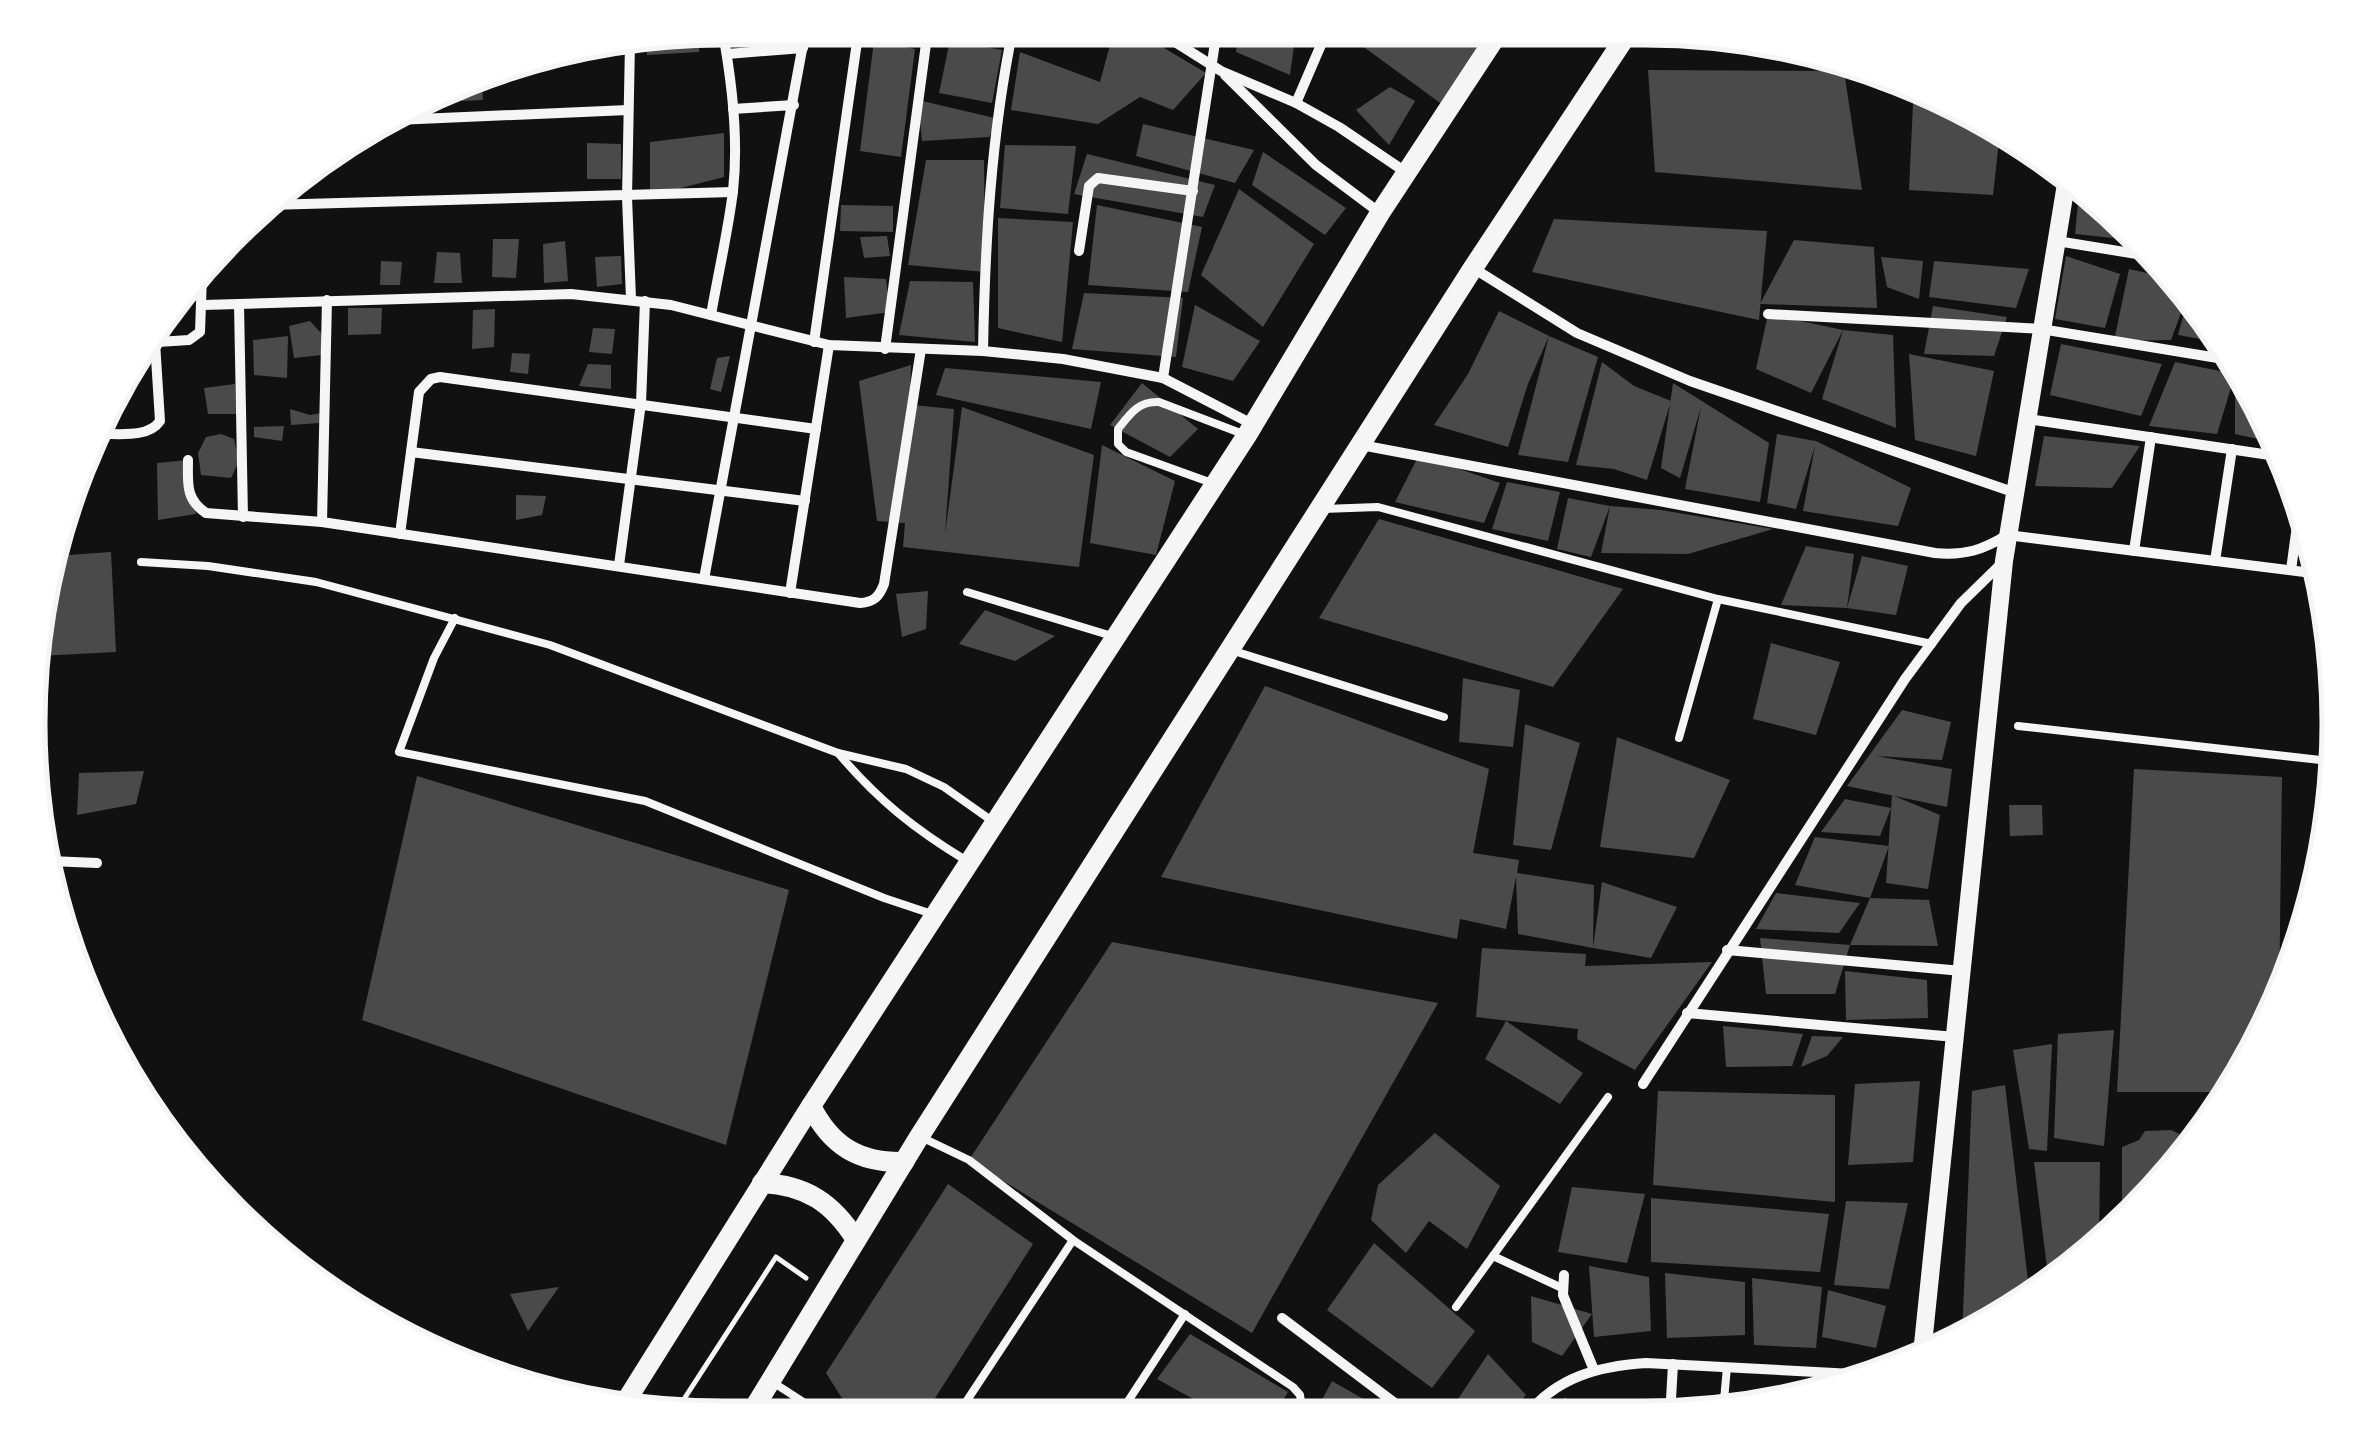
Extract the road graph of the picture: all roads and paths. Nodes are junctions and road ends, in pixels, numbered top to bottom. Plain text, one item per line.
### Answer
1 (725, 45) edge
2 (803, 45) edge
3 (857, 45) edge
4 (926, 45) edge
5 (1011, 45) edge
6 (1180, 45) edge
7 (1217, 45) edge
8 (1321, 45) edge
9 (1492, 45) edge
10 (1620, 45) edge
11 (803, 48) junction
12 (630, 52) edge
13 (727, 54) junction
14 (1217, 68) junction
15 (1296, 103) junction
16 (794, 105) junction
17 (733, 109) junction
18 (628, 110) junction
19 (415, 119) edge
20 (1408, 174) junction
21 (1193, 191) junction
22 (2065, 191) edge
23 (733, 192) junction
24 (627, 197) junction
25 (285, 206) edge
26 (1380, 214) junction
27 (2057, 241) junction
28 (1080, 251) dead end
29 (2132, 253) edge
30 (1473, 268) junction
31 (202, 289) edge
32 (631, 298) junction
33 (328, 300) junction
34 (645, 301) junction
35 (240, 304) junction
36 (203, 306) junction
37 (711, 314) junction
38 (1768, 314) dead end
39 (751, 324) junction
40 (2041, 329) junction
41 (162, 342) edge
42 (814, 342) junction
43 (829, 345) junction
44 (885, 349) junction
45 (921, 349) junction
46 (983, 351) junction
47 (156, 352) edge
48 (2215, 358) edge
49 (1164, 378) junction
50 (641, 402) junction
51 (734, 416) junction
52 (2028, 419) junction
53 (816, 429) junction
54 (1250, 430) junction
55 (110, 433) edge
56 (2151, 438) junction
57 (1360, 444) junction
58 (2232, 449) junction
59 (411, 452) junction
60 (2266, 454) edge
61 (188, 460) dead end
62 (633, 481) junction
63 (1215, 484) junction
64 (721, 489) junction
65 (2014, 492) junction
66 (805, 500) junction
67 (1319, 510) junction
68 (242, 516) junction
69 (322, 522) junction
70 (400, 534) junction
71 (2008, 535) junction
72 (2296, 537) edge
73 (2134, 551) junction
74 (2004, 560) junction
75 (2215, 561) junction
76 (141, 562) dead end
77 (620, 565) junction
78 (2291, 570) junction
79 (2305, 572) edge
80 (704, 579) junction
81 (967, 592) dead end
82 (790, 593) junction
83 (1718, 599) junction
84 (455, 618) junction
85 (1116, 637) junction
86 (1932, 644) junction
87 (1230, 650) junction
88 (1444, 718) dead end
89 (2018, 726) dead end
90 (1679, 738) dead end
91 (838, 752) junction
92 (2321, 760) edge
93 (995, 823) junction
94 (59, 861) edge
95 (96, 863) dead end
96 (969, 863) junction
97 (936, 915) junction
98 (1726, 950) junction
99 (1962, 971) junction
100 (1687, 1012) junction
101 (1955, 1037) junction
102 (1642, 1084) dead end
103 (1608, 1098) dead end
104 (812, 1106) junction
105 (919, 1136) junction
106 (904, 1162) junction
107 (762, 1183) junction
108 (856, 1240) junction
109 (1073, 1240) junction
110 (1493, 1256) junction
111 (1564, 1275) dead end
112 (1562, 1288) junction
113 (825, 1290) junction
114 (1456, 1307) dead end
115 (1186, 1314) junction
116 (1282, 1318) dead end
117 (1923, 1340) edge
118 (1673, 1364) junction
119 (1727, 1367) junction
120 (1594, 1370) junction
121 (1836, 1373) edge
122 (771, 1380) junction
123 (629, 1394) edge
124 (1724, 1396) edge
125 (683, 1400) edge
126 (1671, 1400) edge
127 (758, 1401) edge
128 (802, 1401) edge
129 (967, 1401) edge
130 (1129, 1401) edge
131 (1301, 1401) edge
132 (1389, 1401) edge
133 (1540, 1401) edge

1 - 13 street
2 - 11 street
3 - 42 street
4 - 44 street
5 - 46 street
6 - 14 street
7 - 14 street
8 - 15 street
9 - 20 main road
10 - 30 main road
11 - 13 street
11 - 16 street
12 - 18 street
13 - 17 street
14 - 15 street
14 - 21 street
14 - 26 street
15 - 20 street
16 - 17 street
16 - 39 street
17 - 23 street
18 - 19 street
18 - 24 street
20 - 26 main road
21 - 28 street
21 - 49 street
22 - 27 street
23 - 24 street
23 - 37 street
24 - 25 street
24 - 32 street
26 - 54 main road
27 - 29 street
27 - 40 street
30 - 57 main road
30 - 65 street
31 - 36 street
32 - 33 street
32 - 34 street
33 - 35 street
33 - 69 street
34 - 37 street
34 - 50 street
35 - 36 street
35 - 68 street
36 - 41 street
37 - 39 street
38 - 40 street
39 - 42 street
39 - 51 street
40 - 48 street
40 - 52 street
42 - 43 street
43 - 44 street
43 - 53 street
44 - 45 street
45 - 46 street
45 - 82 street
46 - 49 street
47 - 55 street
49 - 54 street
50 - 51 street
50 - 59 street
50 - 62 street
51 - 53 street
51 - 64 street
52 - 56 street
52 - 65 street
53 - 66 street
54 - 63 main road
54 - 63 lane
56 - 58 street
56 - 73 street
57 - 67 main road
57 - 71 street
58 - 60 street
58 - 75 street
59 - 62 street
59 - 70 street
61 - 68 street
62 - 64 street
62 - 77 street
63 - 85 main road
64 - 66 street
64 - 80 street
65 - 71 street
66 - 82 street
67 - 83 lane
67 - 87 main road
68 - 69 street
69 - 70 street
70 - 77 street
71 - 73 street
71 - 74 street
72 - 78 street
73 - 75 street
74 - 86 street
74 - 99 street
75 - 78 street
76 - 84 lane
77 - 80 street
78 - 79 street
80 - 82 street
81 - 85 lane
83 - 86 lane
83 - 90 lane
84 - 91 lane
84 - 97 lane
85 - 93 main road
86 - 98 street
87 - 88 lane
87 - 105 main road
89 - 92 lane
91 - 93 lane
91 - 96 lane
93 - 96 main road
94 - 95 street
96 - 97 main road
97 - 104 main road
98 - 99 street
98 - 100 street
99 - 101 street
100 - 101 street
100 - 102 street
101 - 117 street
103 - 110 lane
104 - 106 main road
104 - 107 main road
105 - 106 main road
105 - 109 lane
106 - 108 main road
107 - 108 main road
107 - 123 main road
108 - 113 main road
109 - 115 lane
109 - 129 lane
110 - 112 lane
110 - 114 lane
111 - 112 street
112 - 120 street
113 - 122 main road
113 - 125 path
115 - 130 lane
115 - 131 lane
116 - 132 street
118 - 119 street
118 - 120 street
118 - 126 street
119 - 121 street
119 - 124 lane
120 - 133 street
122 - 127 main road
122 - 128 lane

